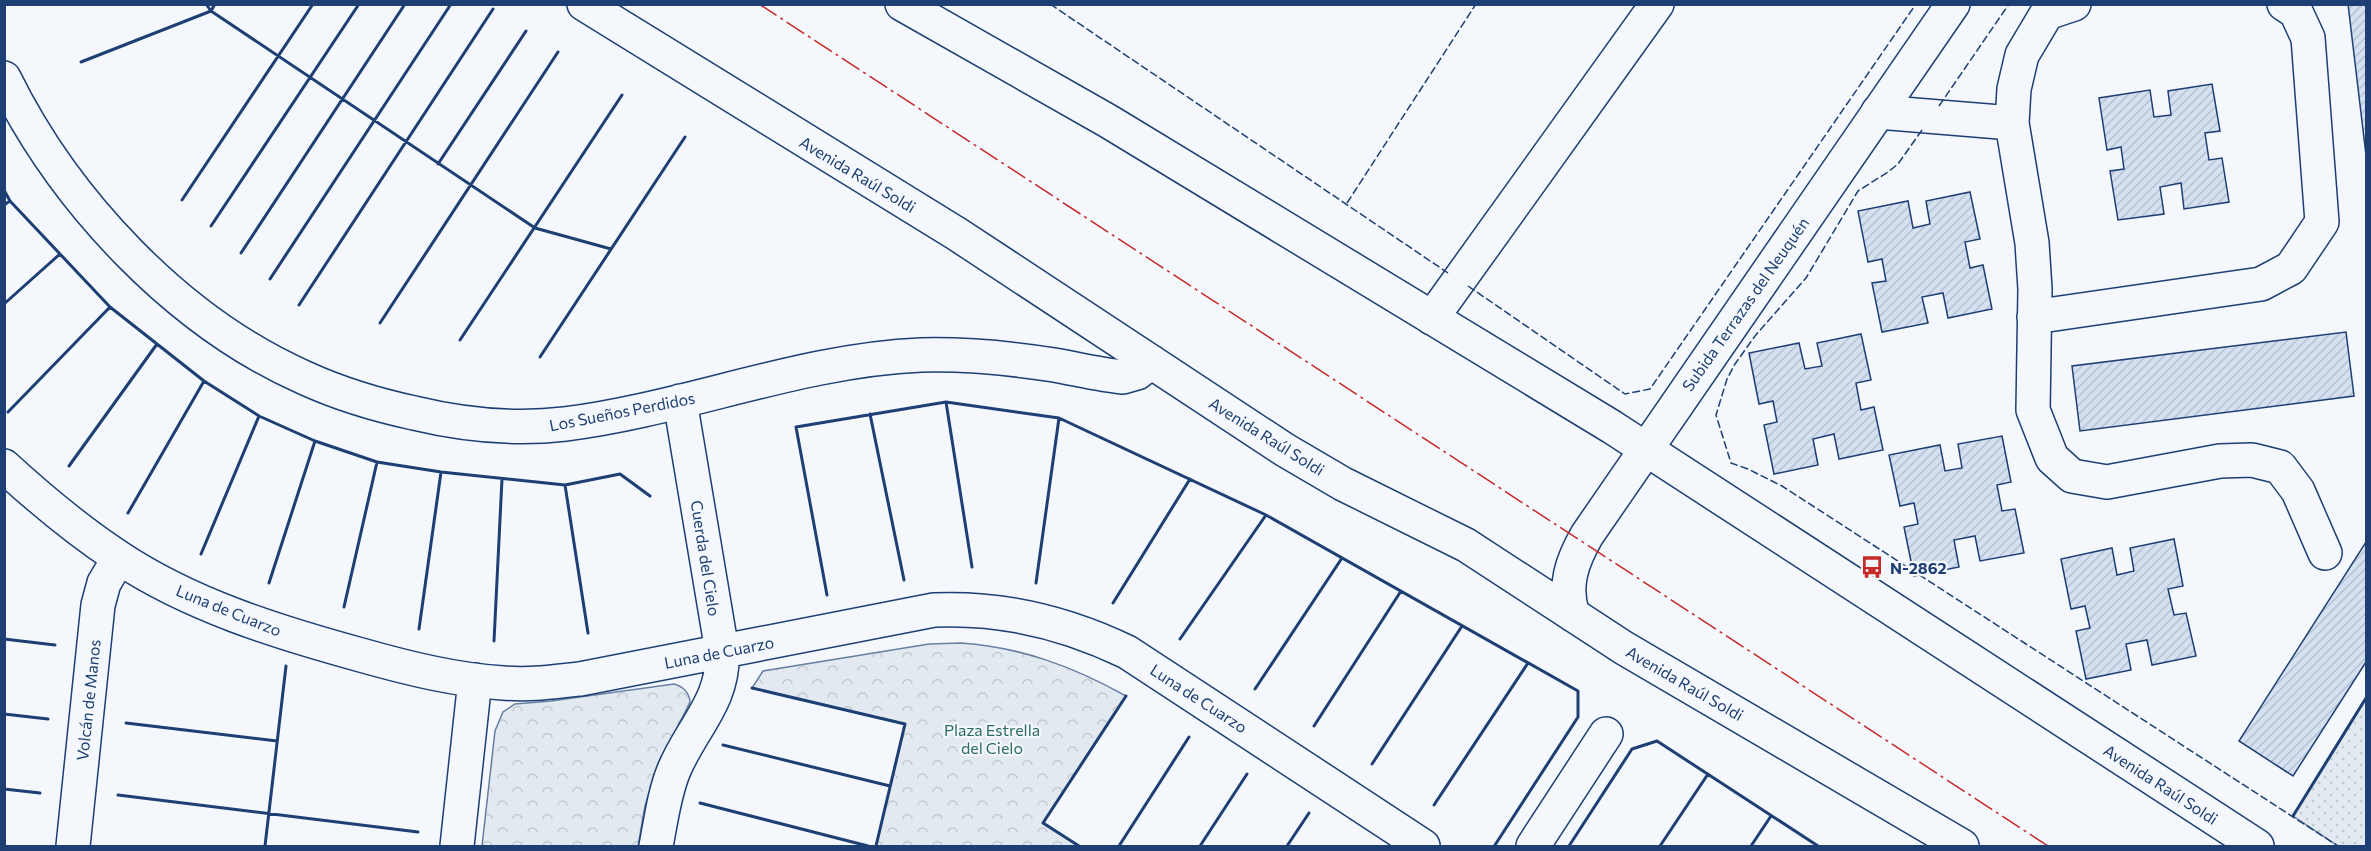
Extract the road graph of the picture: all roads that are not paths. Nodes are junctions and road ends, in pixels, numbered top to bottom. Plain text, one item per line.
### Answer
1 (584, 4) edge
2 (902, 4) edge
3 (1657, 4) edge
4 (1953, 4) edge
5 (2074, 4) edge
6 (2284, 4) edge
7 (4, 78) edge
8 (1878, 112) junction
9 (2012, 123) junction
10 (2034, 317) junction
11 (1432, 318) junction
12 (1151, 362) junction
13 (680, 401) junction
14 (1646, 448) junction
15 (4, 466) edge
16 (2325, 553) dead end
17 (119, 558) junction
18 (1573, 615) junction
19 (722, 651) junction
20 (475, 680) junction
21 (1606, 734) dead end
22 (73, 846) edge
23 (457, 846) edge
24 (656, 846) edge
25 (1423, 846) edge
26 (1533, 846) edge
27 (1962, 846) edge
28 (2257, 846) edge

1 - 12 main road, Avenida Raúl Soldi
2 - 11 main road, Avenida Raúl Soldi
3 - 11 main road
4 - 8 main road, Subida Terrazas del Neuquén
5 - 9 main road
6 - 10 main road
7 - 13 main road, Los Sueños Perdidos
8 - 9 main road
8 - 14 main road, Subida Terrazas del Neuquén
9 - 10 main road
10 - 16 main road
11 - 14 main road, Avenida Raúl Soldi
12 - 13 main road, Los Sueños Perdidos
12 - 18 main road, Avenida Raúl Soldi
13 - 19 main road, Cuerda del Cielo
14 - 18 main road, Subida Terrazas del Neuquén
14 - 28 main road, Avenida Raúl Soldi
15 - 17 main road, Luna de Cuarzo
17 - 20 main road, Luna de Cuarzo
17 - 22 main road, Volcán de Manos
18 - 27 main road, Avenida Raúl Soldi
19 - 20 main road, Luna de Cuarzo
19 - 24 main road, Cuerda del Cielo
19 - 25 main road, Luna de Cuarzo
20 - 23 main road
21 - 26 main road

